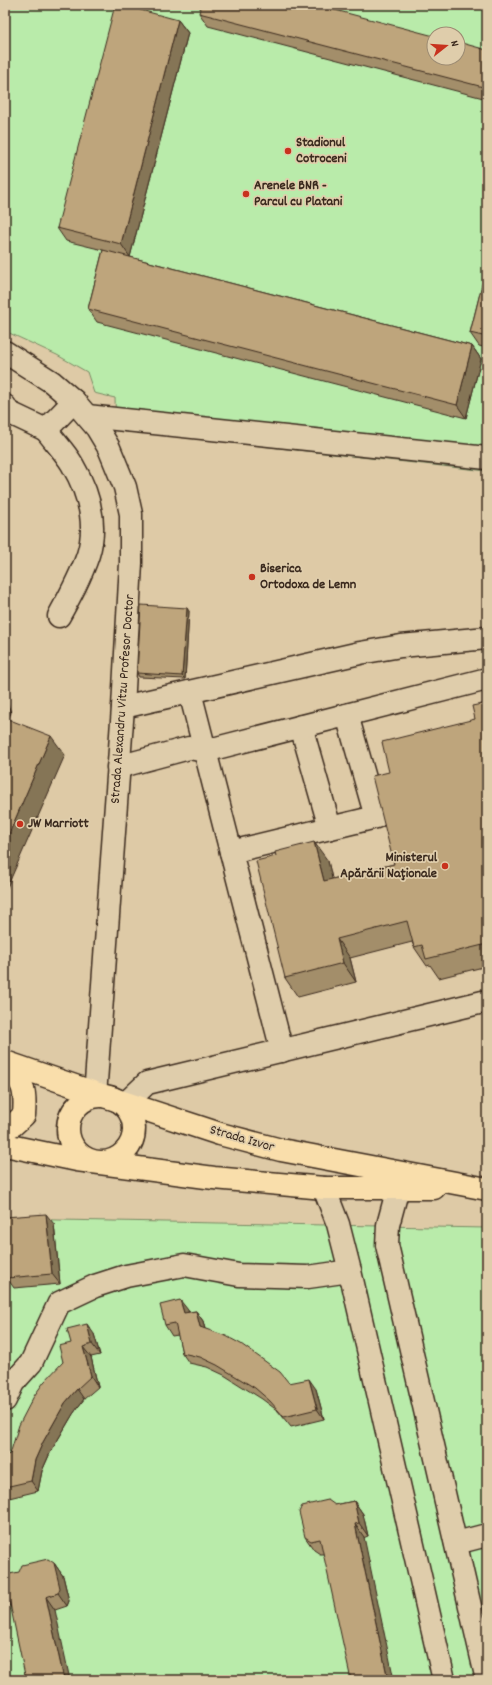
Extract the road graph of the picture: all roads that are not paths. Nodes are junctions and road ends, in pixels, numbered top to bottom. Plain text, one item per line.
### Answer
1 (5, 352) edge
2 (5, 406) edge
3 (81, 408) junction
4 (46, 430) junction
5 (487, 458) edge
6 (59, 616) dead end
7 (487, 638) edge
8 (487, 679) edge
9 (190, 692) junction
10 (123, 707) junction
11 (347, 715) junction
12 (301, 726) junction
13 (205, 751) junction
14 (118, 767) junction
15 (330, 828) junction
16 (231, 852) junction
17 (487, 1001) edge
18 (282, 1051) junction
19 (5, 1062) edge
20 (5, 1065) edge
21 (108, 1098) junction
22 (5, 1129) edge
23 (5, 1145) edge
24 (93, 1162) junction
25 (324, 1188) junction
26 (398, 1188) junction
27 (487, 1189) edge
28 (350, 1271) junction
29 (5, 1400) edge
30 (487, 1534) edge
31 (456, 1543) junction
32 (478, 1603) edge
33 (444, 1680) edge
34 (486, 1680) edge

1 - 3 street, Strada Alexandru Vitzu Profesor Doctor
2 - 4 street
3 - 4 street
3 - 5 street
3 - 10 street, Strada Alexandru Vitzu Profesor Doctor
4 - 6 street
7 - 9 street
8 - 11 street
9 - 10 street
9 - 13 street
10 - 14 street, Strada Alexandru Vitzu Profesor Doctor
11 - 12 street
11 - 15 street
12 - 13 street
12 - 15 street
13 - 14 street
13 - 16 street
14 - 21 street, Strada Alexandru Vitzu Profesor Doctor
15 - 16 street
16 - 18 street
17 - 18 street
18 - 21 street
19 - 21 main road, Strada Izvor
20 - 22 main road
21 - 24 main road
21 - 24 main road
21 - 27 main road, Strada Izvor
23 - 24 main road, Strada Izvor
24 - 25 main road, Strada Izvor
25 - 26 main road, Strada Izvor
25 - 28 street
26 - 27 main road, Strada Izvor
26 - 31 street
28 - 29 street
28 - 33 street
30 - 31 street
31 - 32 street
32 - 34 street

